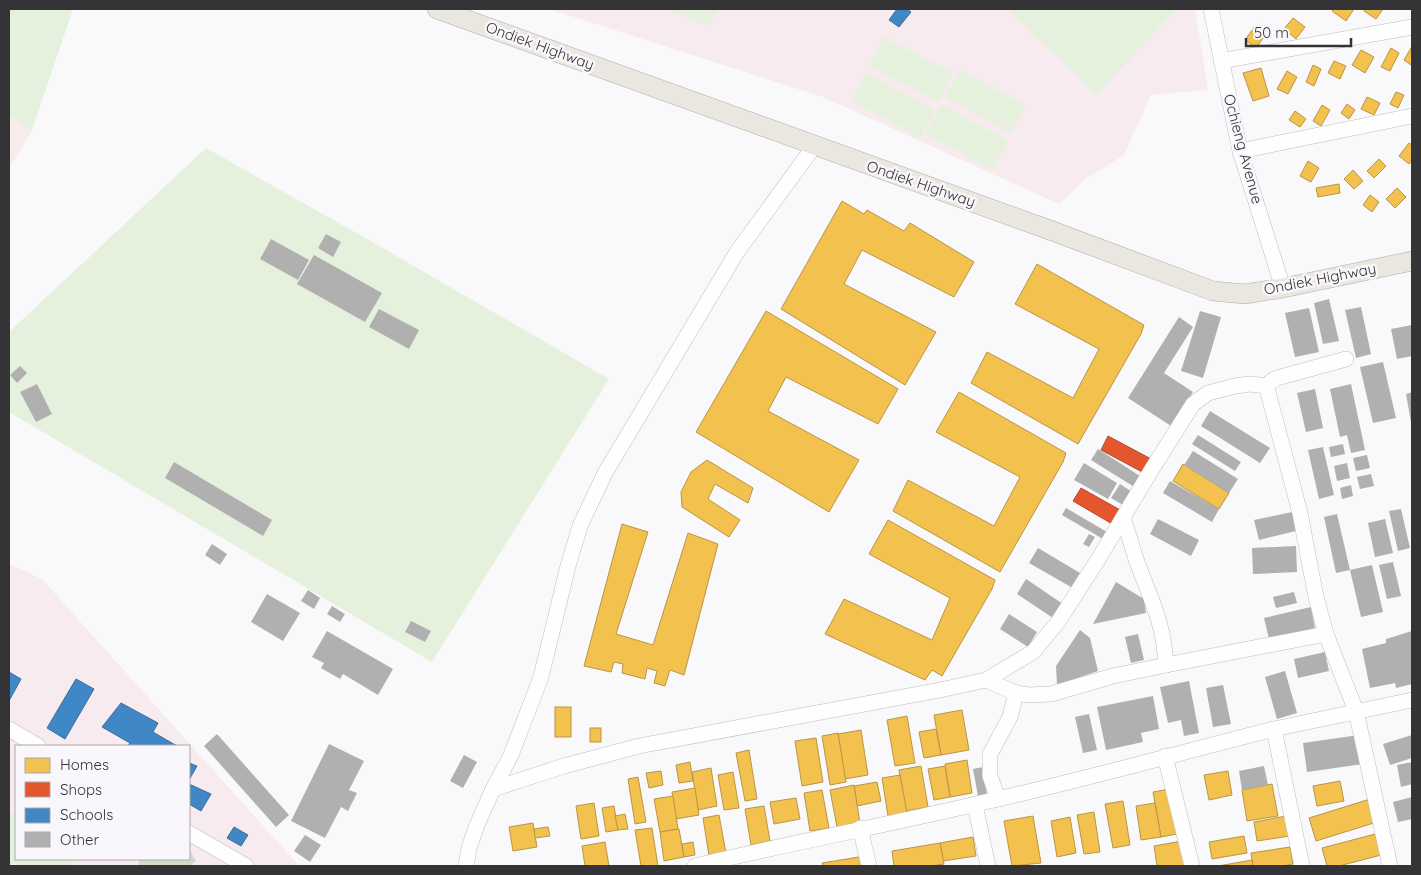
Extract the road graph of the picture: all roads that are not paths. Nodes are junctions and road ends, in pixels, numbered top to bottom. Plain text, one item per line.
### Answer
1 (437, 9) edge
2 (1211, 9) edge
3 (1412, 27) edge
4 (1221, 61) junction
5 (1412, 116) edge
6 (814, 145) junction
7 (1240, 151) junction
8 (1412, 260) edge
9 (1283, 288) junction
10 (1346, 359) dead end
11 (1268, 386) junction
12 (1123, 518) junction
13 (1326, 634) junction
14 (1166, 665) junction
15 (986, 680) junction
16 (1016, 694) junction
17 (1412, 700) edge
18 (1356, 711) junction
19 (9, 729) edge
20 (1274, 729) junction
21 (36, 745) edge
22 (1165, 756) junction
23 (492, 789) junction
24 (998, 799) junction
25 (975, 805) junction
26 (860, 828) junction
27 (190, 834) edge
28 (748, 860) edge
29 (246, 866) edge
30 (466, 866) edge
31 (695, 866) edge
32 (870, 866) edge
33 (988, 866) edge
34 (1192, 866) edge
35 (1302, 866) edge
36 (1390, 866) edge

1 - 6 main road, Ondiek Highway
2 - 4 street, Ochieng Avenue
3 - 4 street
4 - 7 street, Ochieng Avenue
5 - 7 street
6 - 9 main road, Ondiek Highway
6 - 23 street
7 - 9 street, Ochieng Avenue
8 - 9 main road, Ondiek Highway
10 - 11 street
11 - 12 street
11 - 13 street
12 - 14 street
12 - 15 street
13 - 14 street
13 - 18 street
14 - 16 street
15 - 16 street
15 - 23 street
16 - 24 street
17 - 18 street
18 - 20 street
18 - 36 street
19 - 21 street
20 - 22 street
20 - 35 street
22 - 24 street
22 - 34 street
23 - 30 street
24 - 25 street
25 - 26 street
25 - 33 street
26 - 28 street
26 - 32 street
27 - 29 street
28 - 31 street

